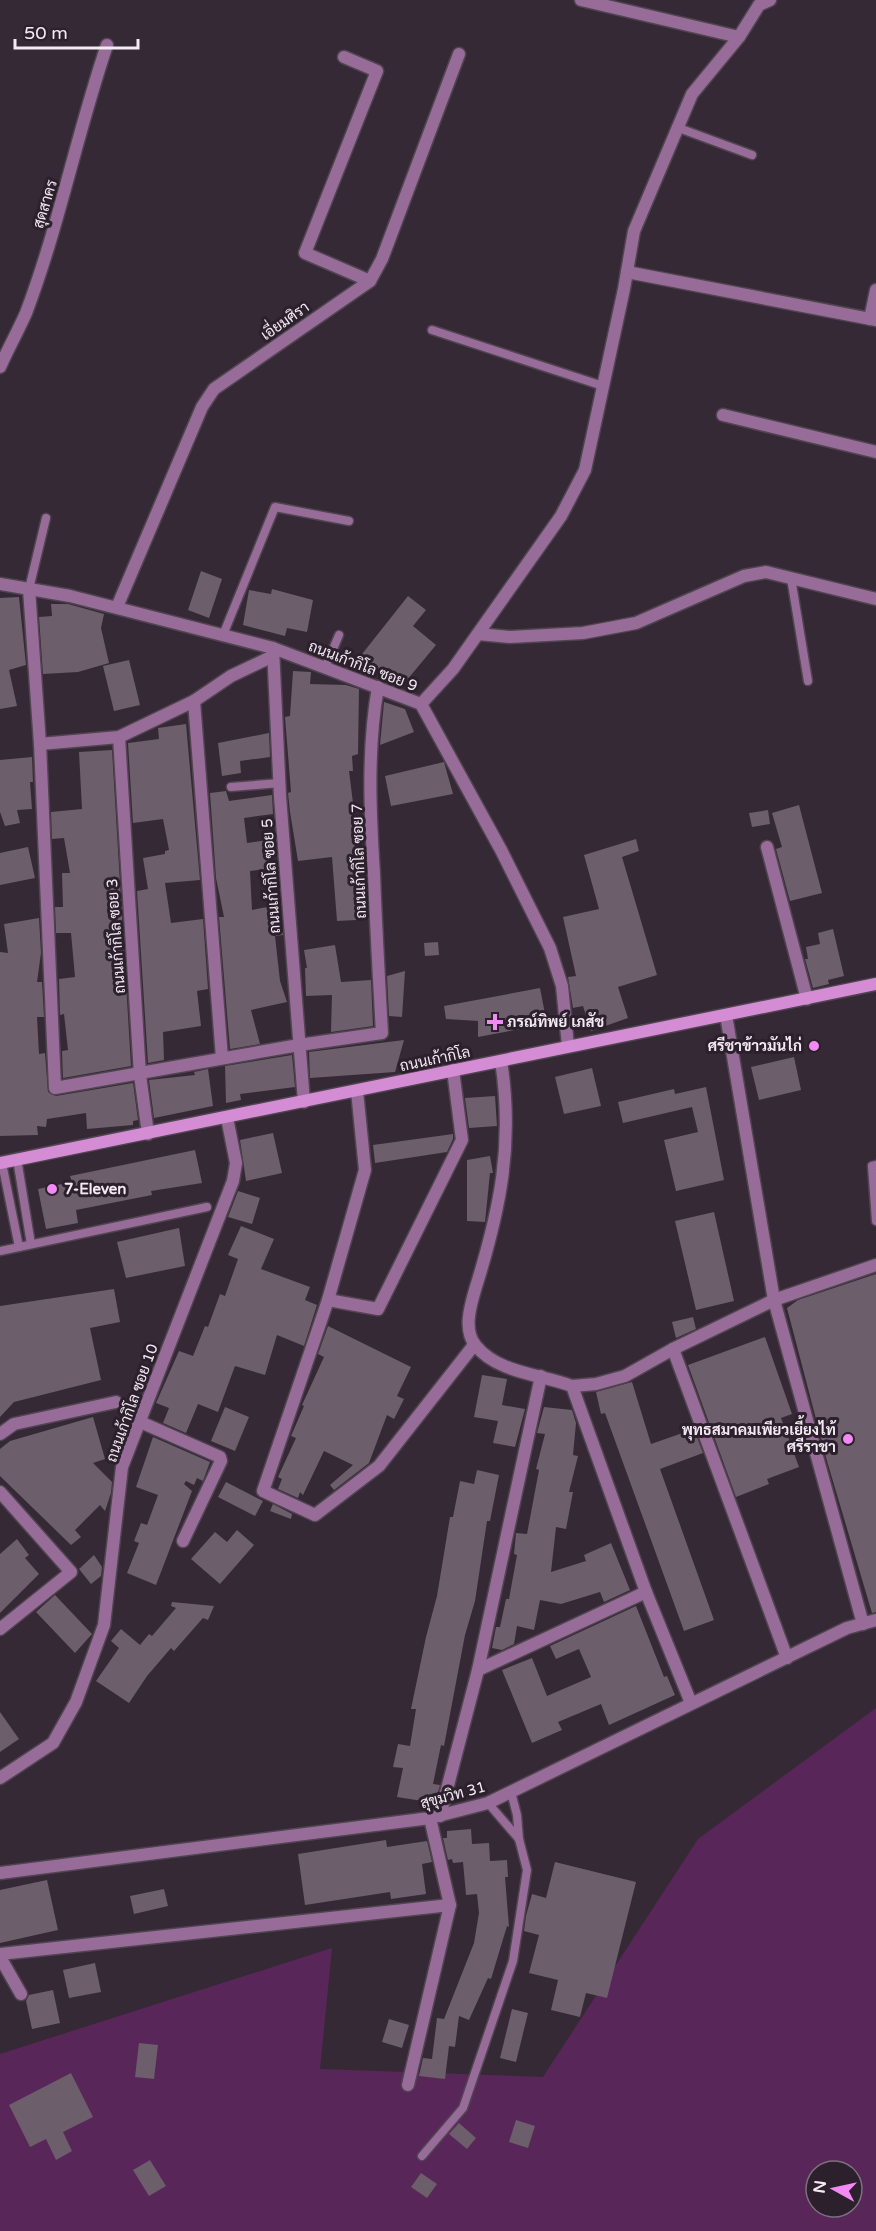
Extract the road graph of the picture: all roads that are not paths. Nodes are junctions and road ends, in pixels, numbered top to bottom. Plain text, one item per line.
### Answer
1 (580, 0) edge
2 (763, 2) edge
3 (739, 37) junction
4 (107, 45) dead end
5 (459, 54) dead end
6 (344, 57) dead end
7 (676, 127) junction
8 (753, 155) dead end
9 (627, 272) junction
10 (370, 280) junction
11 (876, 290) edge
12 (873, 320) edge
13 (432, 330) dead end
14 (0, 367) edge
15 (603, 386) junction
16 (723, 415) dead end
17 (876, 452) edge
18 (46, 518) dead end
19 (349, 521) dead end
20 (791, 578) junction
21 (0, 584) edge
22 (29, 589) junction
23 (876, 599) edge
24 (117, 607) junction
25 (478, 633) junction
26 (223, 635) junction
27 (339, 635) dead end
28 (273, 652) junction
29 (325, 668) junction
30 (808, 681) dead end
31 (378, 687) junction
32 (194, 702) junction
33 (421, 704) junction
34 (119, 737) junction
35 (40, 744) junction
36 (280, 783) junction
37 (231, 787) dead end
38 (767, 847) dead end
39 (876, 984) edge
40 (807, 999) junction
41 (726, 1015) junction
42 (299, 1045) junction
43 (568, 1046) junction
44 (222, 1058) junction
45 (501, 1060) junction
46 (453, 1070) junction
47 (140, 1075) junction
48 (357, 1092) junction
49 (304, 1102) junction
50 (227, 1118) junction
51 (148, 1134) junction
52 (17, 1159) junction
53 (1, 1163) edge
54 (876, 1165) edge
55 (207, 1207) dead end
56 (876, 1221) edge
57 (31, 1244) junction
58 (19, 1247) junction
59 (0, 1251) edge
60 (876, 1265) edge
61 (328, 1300) junction
62 (774, 1300) junction
63 (474, 1345) junction
64 (673, 1349) junction
65 (542, 1376) junction
66 (572, 1386) junction
67 (116, 1402) dead end
68 (138, 1421) junction
69 (0, 1434) edge
70 (1, 1497) edge
71 (183, 1541) dead end
72 (646, 1592) junction
73 (876, 1620) edge
74 (863, 1624) junction
75 (0, 1629) edge
76 (787, 1658) junction
77 (478, 1670) junction
78 (691, 1703) junction
79 (0, 1778) edge
80 (511, 1792) junction
81 (488, 1803) junction
82 (435, 1817) junction
83 (519, 1839) junction
84 (0, 1874) edge
85 (450, 1905) junction
86 (0, 1956) edge
87 (21, 1994) dead end
88 (408, 2085) dead end
89 (423, 2156) dead end

1 - 3 street
2 - 3 street
3 - 7 street
4 - 14 street, สุดสาคร
5 - 10 street, เอี่ยมศิรา
6 - 10 street
7 - 8 lane
7 - 9 street
9 - 12 street
9 - 15 street
10 - 24 street, เอี่ยมศิรา
11 - 12 street
13 - 15 lane
15 - 25 street
16 - 17 street
18 - 22 lane
19 - 26 lane
20 - 23 street
20 - 25 street
20 - 30 lane
21 - 22 street, ถนนเก้ากิโล ซอย 9
22 - 24 street, ถนนเก้ากิโล ซอย 9
22 - 35 street
24 - 26 street, ถนนเก้ากิโล ซอย 9
25 - 33 street
26 - 28 street, ถนนเก้ากิโล ซอย 9
27 - 29 lane
28 - 29 street, ถนนเก้ากิโล ซอย 9
28 - 32 street
28 - 36 street, ถนนเก้ากิโล ซอย 5
29 - 31 street, ถนนเก้ากิโล ซอย 9
31 - 33 street, ถนนเก้ากิโล ซอย 9
31 - 42 street, ถนนเก้ากิโล ซอย 7
32 - 34 street
32 - 44 street
33 - 43 street, ถนนเก้ากิโล ซอย 9
34 - 35 street
34 - 47 street, ถนนเก้ากิโล ซอย 3
35 - 47 street
36 - 37 lane
36 - 42 street, ถนนเก้ากิโล ซอย 5
38 - 40 street
39 - 40 main road, ถนนเก้ากิโล
40 - 41 main road, ถนนเก้ากิโล
41 - 43 main road, ถนนเก้ากิโล
41 - 62 street
42 - 44 street
42 - 49 street, ถนนเก้ากิโล ซอย 5
43 - 45 main road, ถนนเก้ากิโล
44 - 47 street
45 - 46 main road, ถนนเก้ากิโล
45 - 63 street
46 - 48 main road, ถนนเก้ากิโล
46 - 61 street
47 - 51 street, ถนนเก้ากิโล ซอย 3
48 - 49 main road, ถนนเก้ากิโล
48 - 61 street
49 - 50 main road, ถนนเก้ากิโล
50 - 51 main road, ถนนเก้ากิโล
50 - 68 street, ถนนเก้ากิโล ซอย 10
51 - 52 main road, ถนนเก้ากิโล
52 - 53 main road, ถนนเก้ากิโล
52 - 57 lane
53 - 58 lane
54 - 56 lane
55 - 57 lane
57 - 58 lane
58 - 59 lane
60 - 62 street
61 - 63 street
62 - 64 street
62 - 74 street
63 - 65 street
64 - 66 street
64 - 76 street
65 - 66 street
65 - 77 street
66 - 72 street
67 - 69 street
68 - 71 street
68 - 79 street, ถนนเก้ากิโล ซอย 10
70 - 75 street
72 - 77 street
72 - 78 street
73 - 74 street, สุขุมวิท 31
74 - 76 street, สุขุมวิท 31
76 - 78 street, สุขุมวิท 31
77 - 82 street
78 - 80 street, สุขุมวิท 31
80 - 81 street, สุขุมวิท 31
80 - 83 lane
81 - 82 street, สุขุมวิท 31
81 - 83 lane
82 - 84 street, สุขุมวิท 31
82 - 85 street
83 - 89 lane
85 - 86 street
85 - 88 street
86 - 87 street

